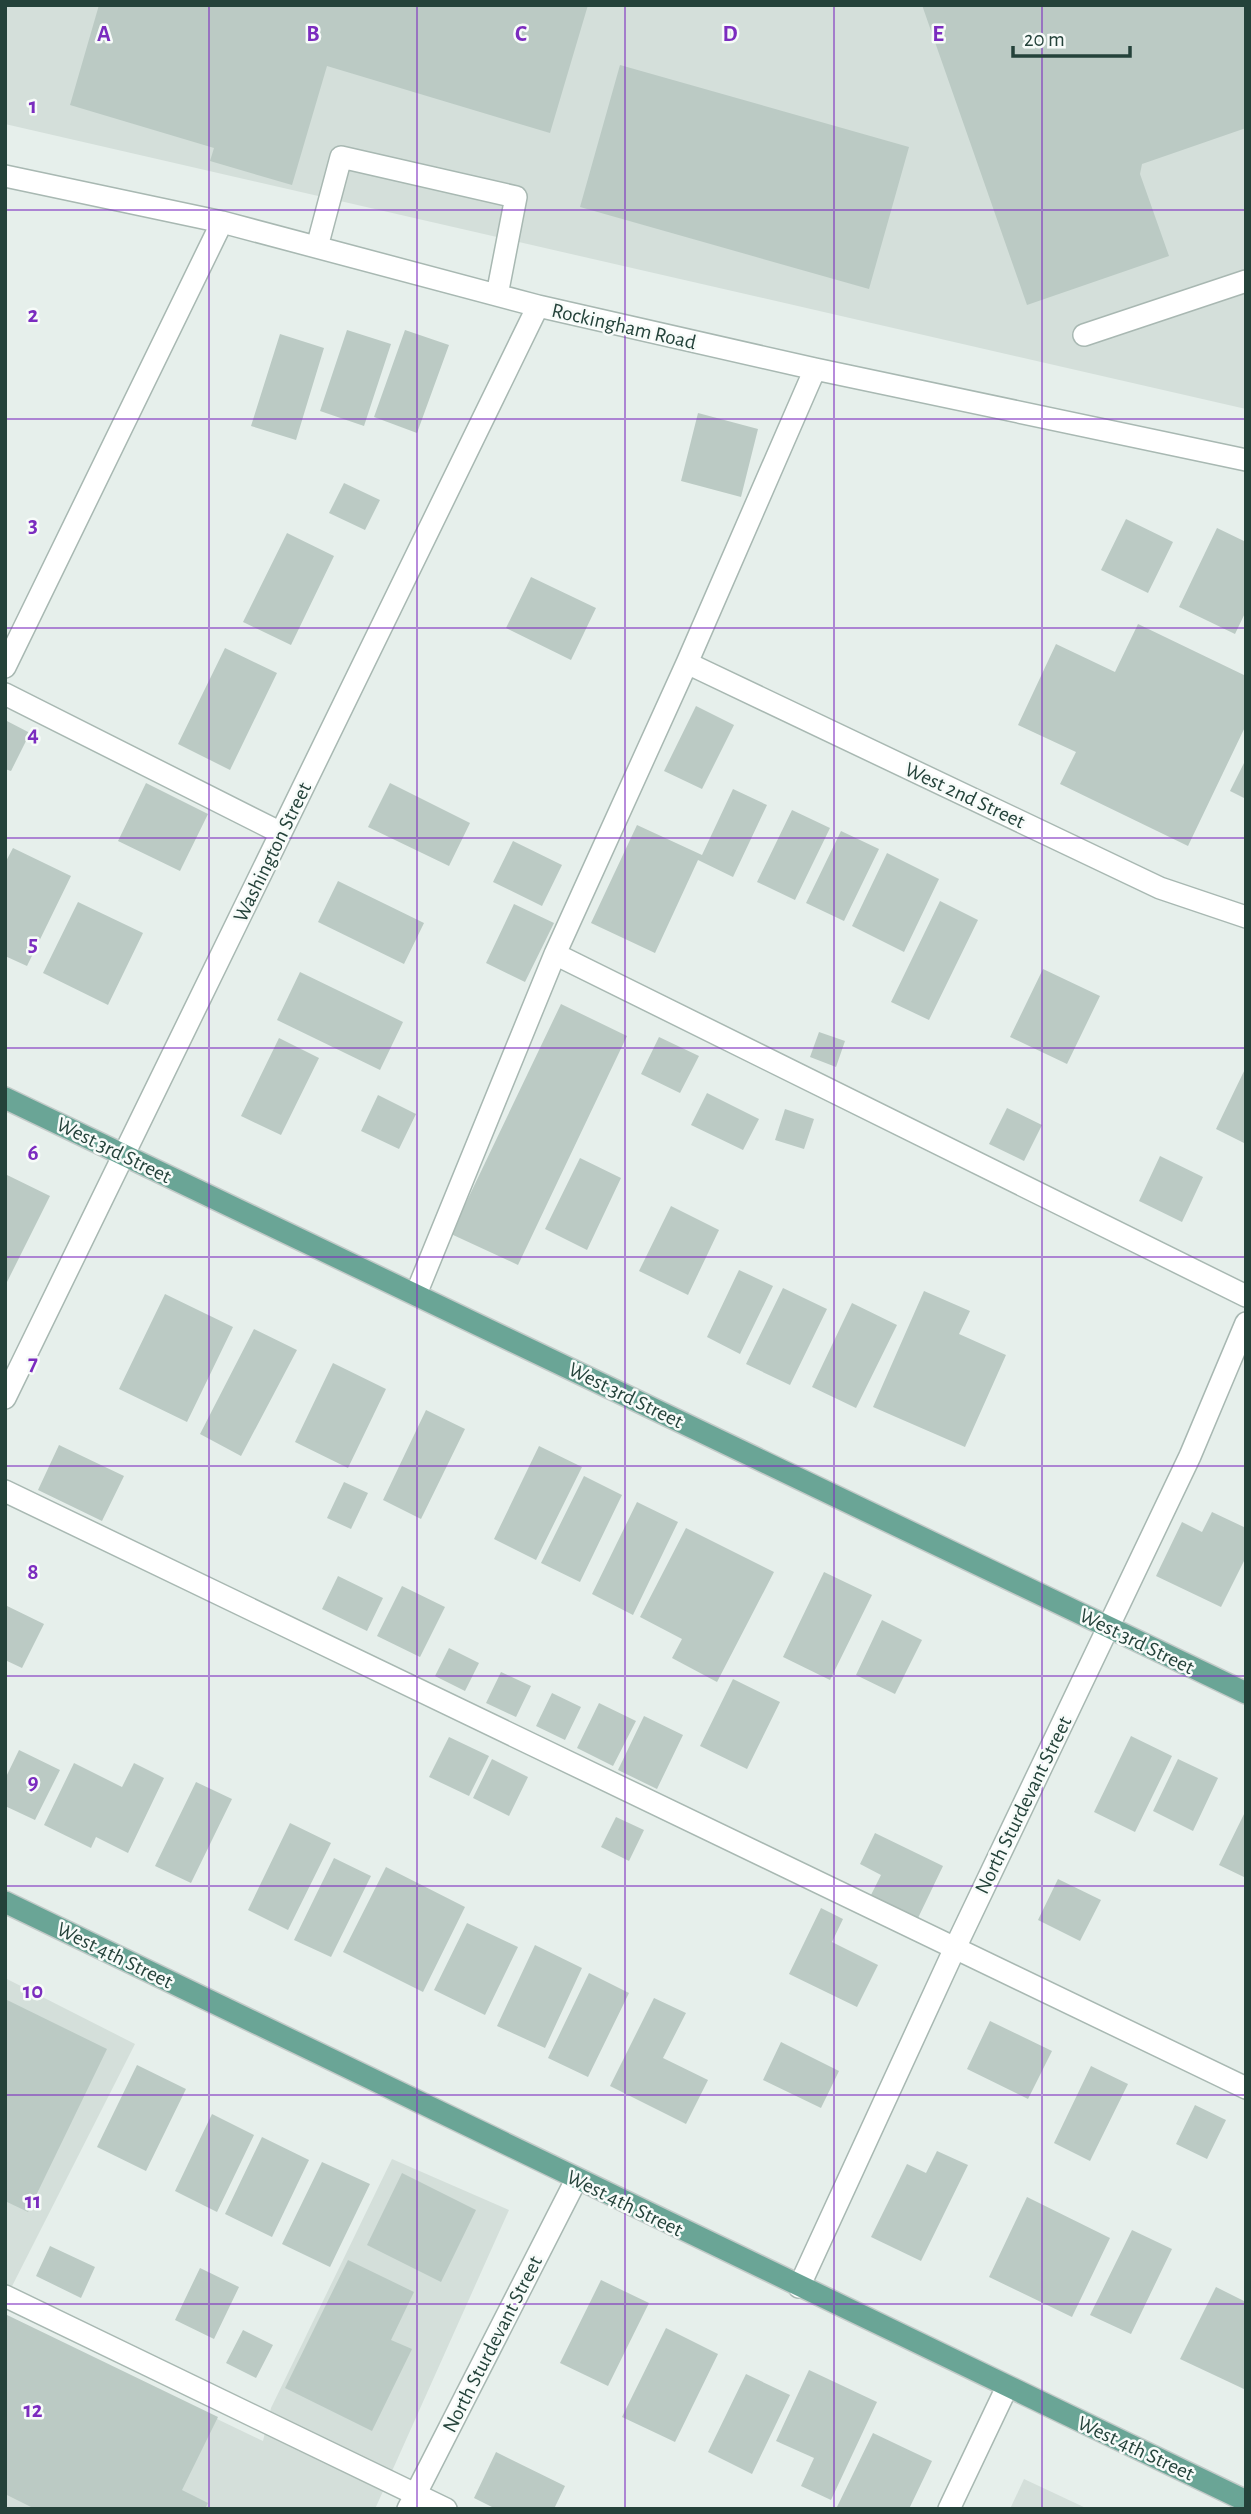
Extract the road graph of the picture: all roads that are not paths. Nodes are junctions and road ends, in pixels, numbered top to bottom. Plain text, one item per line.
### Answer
1 (5, 176) edge
2 (222, 222) junction
3 (317, 247) junction
4 (1246, 281) edge
5 (496, 295) junction
6 (538, 306) junction
7 (1084, 335) dead end
8 (815, 369) junction
9 (1246, 460) edge
10 (687, 663) junction
11 (5, 667) edge
12 (5, 694) edge
13 (281, 833) junction
14 (1246, 917) edge
15 (555, 954) junction
16 (5, 1098) edge
17 (125, 1156) junction
18 (416, 1294) junction
19 (1246, 1296) edge
20 (1246, 1322) edge
21 (5, 1398) edge
22 (5, 1491) edge
23 (1109, 1627) junction
24 (1246, 1693) edge
25 (5, 1902) edge
26 (955, 1948) junction
27 (1246, 2088) edge
28 (576, 2180) junction
29 (799, 2287) junction
30 (5, 2296) edge
31 (1007, 2387) junction
32 (412, 2501) edge
33 (1246, 2501) edge
34 (446, 2509) edge
35 (949, 2509) edge

1 - 2 street, Rockingham Road
2 - 3 street, Rockingham Road
2 - 11 street
3 - 5 street, Rockingham Road
3 - 5 street
4 - 7 street
5 - 6 street, Rockingham Road
6 - 8 street, Rockingham Road
6 - 13 street, Washington Street
8 - 9 street, Rockingham Road
8 - 10 street
10 - 14 street, West 2nd Street
10 - 15 street
12 - 13 street
13 - 17 street, Washington Street
15 - 18 street
15 - 19 street
16 - 17 main road, West 3rd Street
17 - 18 main road, West 3rd Street
17 - 21 street, Washington Street
18 - 23 main road, West 3rd Street
20 - 23 street, North Sturdevant Street
22 - 26 street
23 - 24 main road, West 3rd Street
23 - 26 street, North Sturdevant Street
25 - 28 main road, West 4th Street
26 - 27 street
26 - 29 street, North Sturdevant Street
28 - 29 main road, West 4th Street
28 - 32 street, North Sturdevant Street
29 - 31 main road, West 4th Street
30 - 32 street
31 - 33 main road, West 4th Street
31 - 35 street
32 - 34 street

